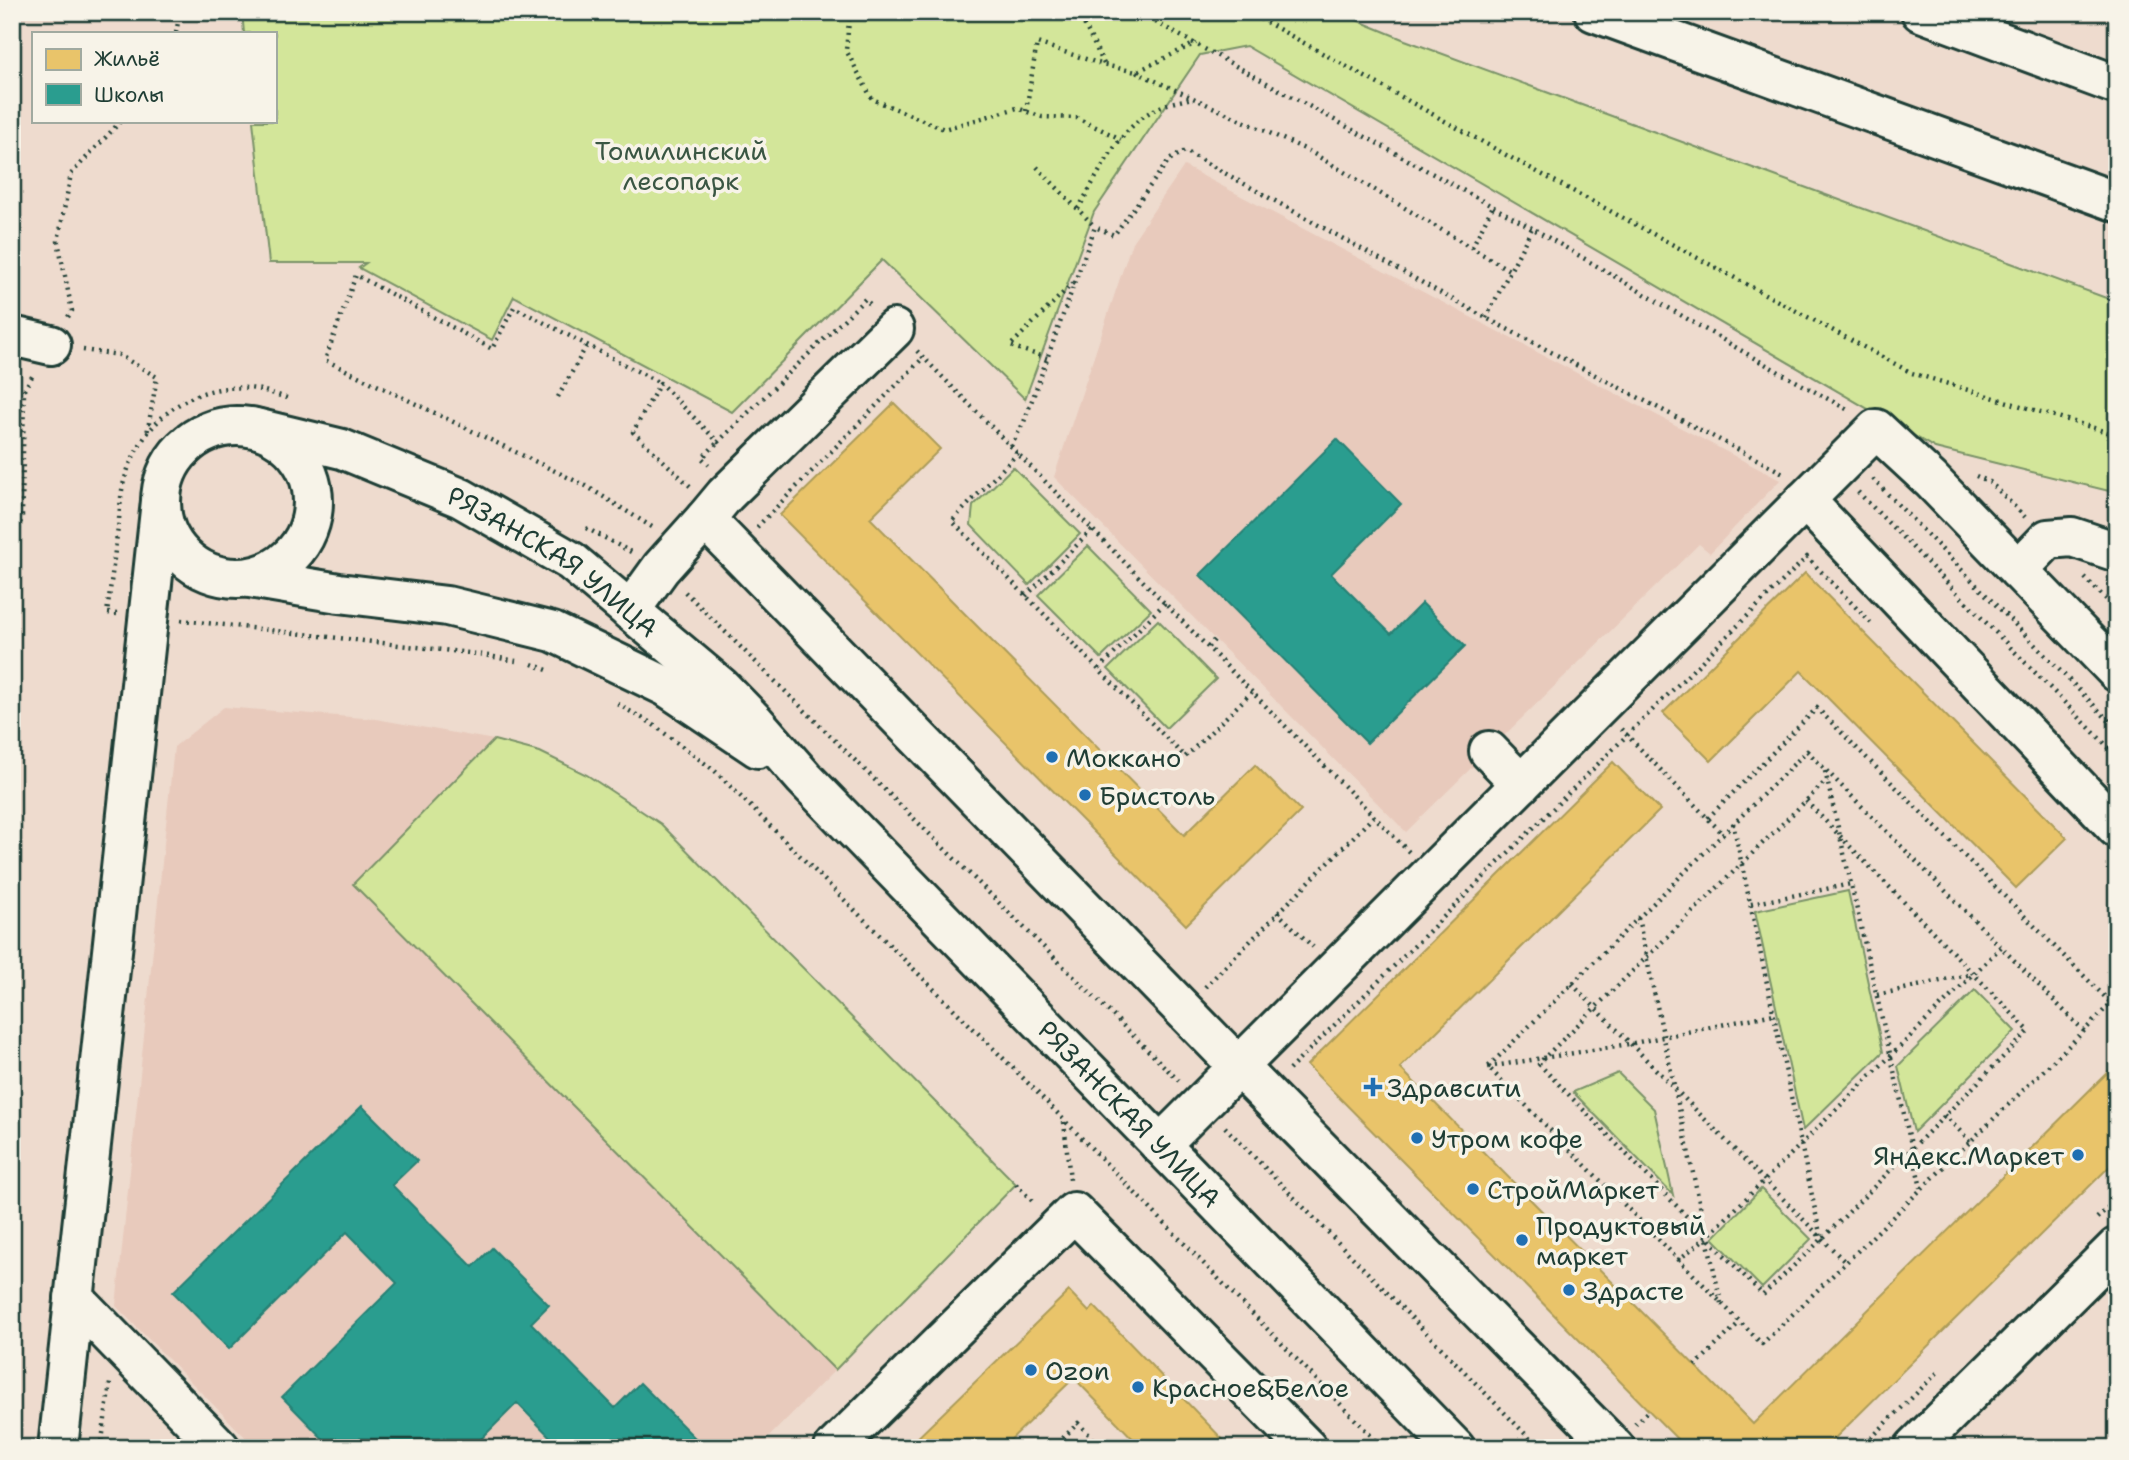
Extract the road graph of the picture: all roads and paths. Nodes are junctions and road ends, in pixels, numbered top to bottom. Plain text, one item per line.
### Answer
1 (180, 12) edge
2 (850, 12) edge
3 (1079, 12) edge
4 (1138, 12) edge
5 (1248, 12) edge
6 (1594, 12) edge
7 (1921, 12) edge
8 (176, 32) edge
9 (1196, 43) junction
10 (1104, 65) junction
11 (1136, 72) junction
12 (2117, 85) edge
13 (1192, 98) junction
14 (1026, 111) junction
15 (120, 122) edge
16 (1121, 139) junction
17 (1037, 167) dead end
18 (2117, 202) edge
19 (1493, 206) junction
20 (1078, 209) junction
21 (1095, 227) junction
22 (1532, 228) junction
23 (1472, 247) junction
24 (1510, 270) junction
25 (1075, 282) junction
26 (1486, 318) junction
27 (894, 329) junction
28 (12, 336) edge
29 (51, 345) junction
30 (587, 345) junction
31 (923, 358) junction
32 (1047, 358) junction
33 (660, 383) junction
34 (558, 397) dead end
35 (1842, 407) dead end
36 (251, 427) junction
37 (633, 432) dead end
38 (147, 434) dead end
39 (2117, 435) edge
40 (1011, 446) junction
41 (1018, 453) junction
42 (1870, 477) dead end
43 (1856, 491) dead end
44 (1805, 500) junction
45 (161, 501) junction
46 (756, 527) dead end
47 (1092, 529) junction
48 (692, 532) junction
49 (2117, 552) edge
50 (12, 556) edge
51 (2018, 570) junction
52 (250, 578) junction
53 (1026, 596) junction
54 (1165, 604) junction
55 (630, 611) junction
56 (225, 624) dead end
57 (1873, 625) dead end
58 (1215, 639) dead end
59 (1208, 647) junction
60 (1098, 669) junction
61 (2117, 672) edge
62 (555, 673) dead end
63 (1252, 692) junction
64 (616, 703) dead end
65 (1599, 706) junction
66 (2117, 729) edge
67 (1628, 736) junction
68 (1489, 751) dead end
69 (2117, 756) edge
70 (1825, 770) junction
71 (804, 778) junction
72 (1827, 780) junction
73 (1521, 784) junction
74 (1806, 801) junction
75 (1374, 816) junction
76 (1707, 818) junction
77 (1734, 823) junction
78 (2117, 828) edge
79 (1723, 834) junction
80 (1841, 838) junction
81 (1742, 864) junction
82 (1432, 874) junction
83 (1852, 884) junction
84 (1751, 904) junction
85 (1638, 918) junction
86 (2001, 947) junction
87 (1647, 958) junction
88 (1973, 974) junction
89 (1571, 984) junction
90 (1202, 990) dead end
91 (1877, 995) junction
92 (2117, 997) edge
93 (2111, 1003) junction
94 (1595, 1009) junction
95 (2117, 1009) edge
96 (1774, 1014) junction
97 (2084, 1031) junction
98 (1663, 1036) junction
99 (1629, 1044) junction
100 (1891, 1054) junction
101 (1544, 1058) junction
102 (1239, 1067) junction
103 (1488, 1067) junction
104 (1284, 1075) dead end
105 (1675, 1092) junction
106 (1944, 1115) junction
107 (1064, 1120) junction
108 (1970, 1141) junction
109 (1801, 1143) junction
110 (1160, 1144) junction
111 (1912, 1147) junction
112 (1764, 1181) junction
113 (1922, 1189) junction
114 (1074, 1212) junction
115 (1707, 1237) junction
116 (1822, 1239) junction
117 (2117, 1247) edge
118 (1678, 1259) junction
119 (1846, 1263) junction
120 (74, 1298) junction
121 (1721, 1303) junction
122 (1740, 1322) junction
123 (1695, 1366) dead end
124 (1649, 1410) dead end
125 (1945, 1433) edge
126 (1624, 1438) edge
127 (58, 1448) edge
128 (220, 1448) edge
129 (834, 1448) edge
130 (1053, 1448) edge
131 (1102, 1448) edge
132 (1307, 1448) edge
133 (1383, 1448) edge
134 (1455, 1448) edge
135 (1914, 1448) edge

1 - 8 path
2 - 14 path
3 - 10 path
4 - 9 path
5 - 39 path
6 - 18 street
7 - 12 street
9 - 11 path
9 - 19 path
10 - 11 path
10 - 14 path
11 - 13 path
13 - 16 path
13 - 23 path
14 - 16 path
15 - 29 path
16 - 20 path
17 - 20 path
19 - 22 path
19 - 23 path
20 - 21 path
21 - 25 path
21 - 26 path
22 - 24 path
22 - 35 path
23 - 24 path
24 - 26 path
25 - 32 path
25 - 32 path
26 - 44 path
27 - 31 path
27 - 33 path
27 - 48 street
28 - 29 street
29 - 38 path
29 - 50 path
30 - 33 path
30 - 34 path
30 - 48 path
31 - 40 path
31 - 46 path
32 - 40 path
33 - 37 path
36 - 45 street
36 - 52 street
36 - 55 street, РЯЗАНСКАЯ УЛИЦА
40 - 41 path
41 - 47 path
41 - 53 path
42 - 66 path
43 - 69 path
44 - 51 street
44 - 65 street
44 - 78 street
45 - 52 street
45 - 120 street
47 - 53 path
47 - 54 path
48 - 55 street
48 - 102 street
49 - 51 street
51 - 61 street
52 - 71 street, РЯЗАНСКАЯ УЛИЦА
53 - 60 path
54 - 59 path
54 - 60 path
55 - 71 street, РЯЗАНСКАЯ УЛИЦА
56 - 62 path
57 - 67 path
58 - 59 path
59 - 63 path
60 - 63 path
63 - 75 path
64 - 107 path
65 - 67 path
65 - 73 street
67 - 76 path
67 - 104 path
68 - 73 street
70 - 72 path
70 - 77 path
70 - 86 path
71 - 110 street, РЯЗАНСКАЯ УЛИЦА
72 - 74 path
72 - 80 path
73 - 82 street
74 - 80 path
74 - 81 path
75 - 82 path
75 - 90 path
76 - 79 path
76 - 93 path
77 - 79 path
77 - 81 path
79 - 85 path
80 - 83 path
80 - 88 path
81 - 84 path
81 - 87 path
82 - 102 street
83 - 84 path
83 - 91 path
84 - 96 path
85 - 87 path
85 - 89 path
86 - 88 path
86 - 97 path
87 - 94 path
87 - 98 path
88 - 91 path
88 - 100 path
88 - 106 path
89 - 94 path
89 - 103 path
91 - 100 path
92 - 93 path
93 - 95 path
93 - 97 path
94 - 99 path
94 - 101 path
96 - 98 path
96 - 109 path
97 - 108 path
98 - 99 path
98 - 105 path
99 - 101 path
99 - 105 path
100 - 109 path
100 - 111 path
101 - 103 path
101 - 115 path
102 - 110 street
102 - 126 street
103 - 118 path
105 - 112 path
105 - 115 path
106 - 108 path
106 - 111 path
107 - 114 path
107 - 133 path
108 - 113 path
109 - 112 path
109 - 116 path
110 - 134 street, РЯЗАНСКАЯ УЛИЦА
111 - 113 path
111 - 116 path
112 - 115 path
112 - 116 path
113 - 119 path
114 - 129 street
114 - 132 street
115 - 116 path
115 - 118 path
115 - 121 path
116 - 119 path
117 - 125 street
118 - 121 path
119 - 122 path
120 - 127 street
120 - 128 street
121 - 122 path
122 - 123 path
124 - 126 path
125 - 135 street
130 - 131 path

